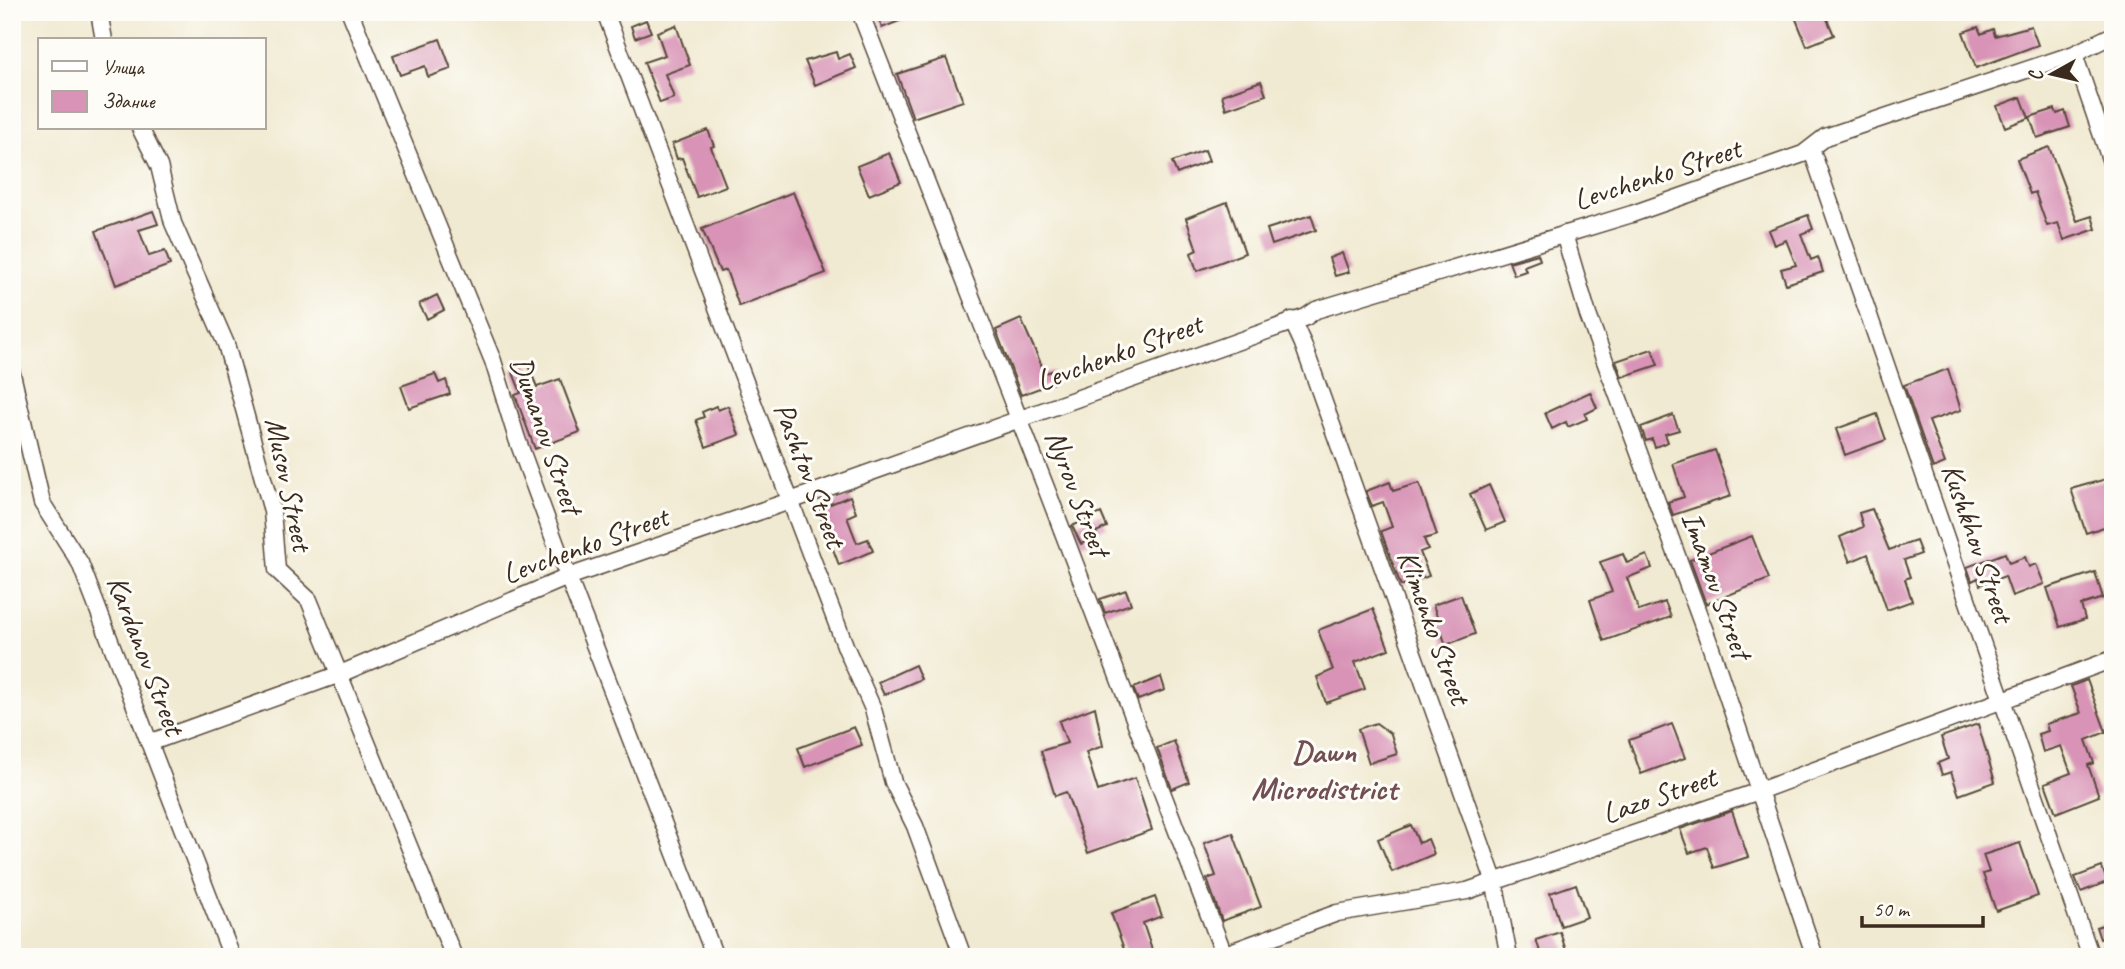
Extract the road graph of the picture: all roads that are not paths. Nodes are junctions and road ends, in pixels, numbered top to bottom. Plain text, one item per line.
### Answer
1 (99, 12) edge
2 (350, 12) edge
3 (605, 12) edge
4 (860, 12) edge
5 (2113, 35) edge
6 (104, 38) edge
7 (2074, 54) junction
8 (141, 130) edge
9 (1811, 148) junction
10 (2113, 168) edge
11 (1564, 233) junction
12 (1292, 320) junction
13 (12, 374) edge
14 (1018, 418) junction
15 (790, 501) junction
16 (568, 577) junction
17 (2113, 659) edge
18 (340, 674) junction
19 (2003, 699) junction
20 (149, 743) junction
21 (1759, 791) junction
22 (1494, 880) junction
23 (1222, 956) edge
24 (232, 957) edge
25 (454, 957) edge
26 (715, 957) edge
27 (963, 957) edge
28 (1509, 957) edge
29 (1815, 957) edge
30 (2091, 957) edge

1 - 6 street
2 - 16 street, Dumanov Street
3 - 15 street, Pashtov Street
4 - 14 street, Nyrov Street
5 - 7 street, Levchenko Street
7 - 9 street, Levchenko Street
7 - 10 street
8 - 18 street, Musov Street
9 - 11 street, Levchenko Street
9 - 19 street, Kushkhov Street
11 - 12 street, Levchenko Street
11 - 21 street, Imamov Street
12 - 14 street, Levchenko Street
12 - 22 street, Klimenko Street
13 - 20 street, Kardanov Street
14 - 15 street, Levchenko Street
14 - 23 street, Nyrov Street
15 - 16 street, Levchenko Street
15 - 27 street, Pashtov Street
16 - 18 street, Levchenko Street
16 - 26 street, Dumanov Street
17 - 19 street, Lazo Street
18 - 20 street, Levchenko Street
18 - 25 street, Musov Street
19 - 21 street, Lazo Street
19 - 30 street, Kushkhov Street
20 - 24 street, Kardanov Street
21 - 22 street, Lazo Street
21 - 29 street, Imamov Street
22 - 23 street, Lazo Street
22 - 28 street, Klimenko Street

